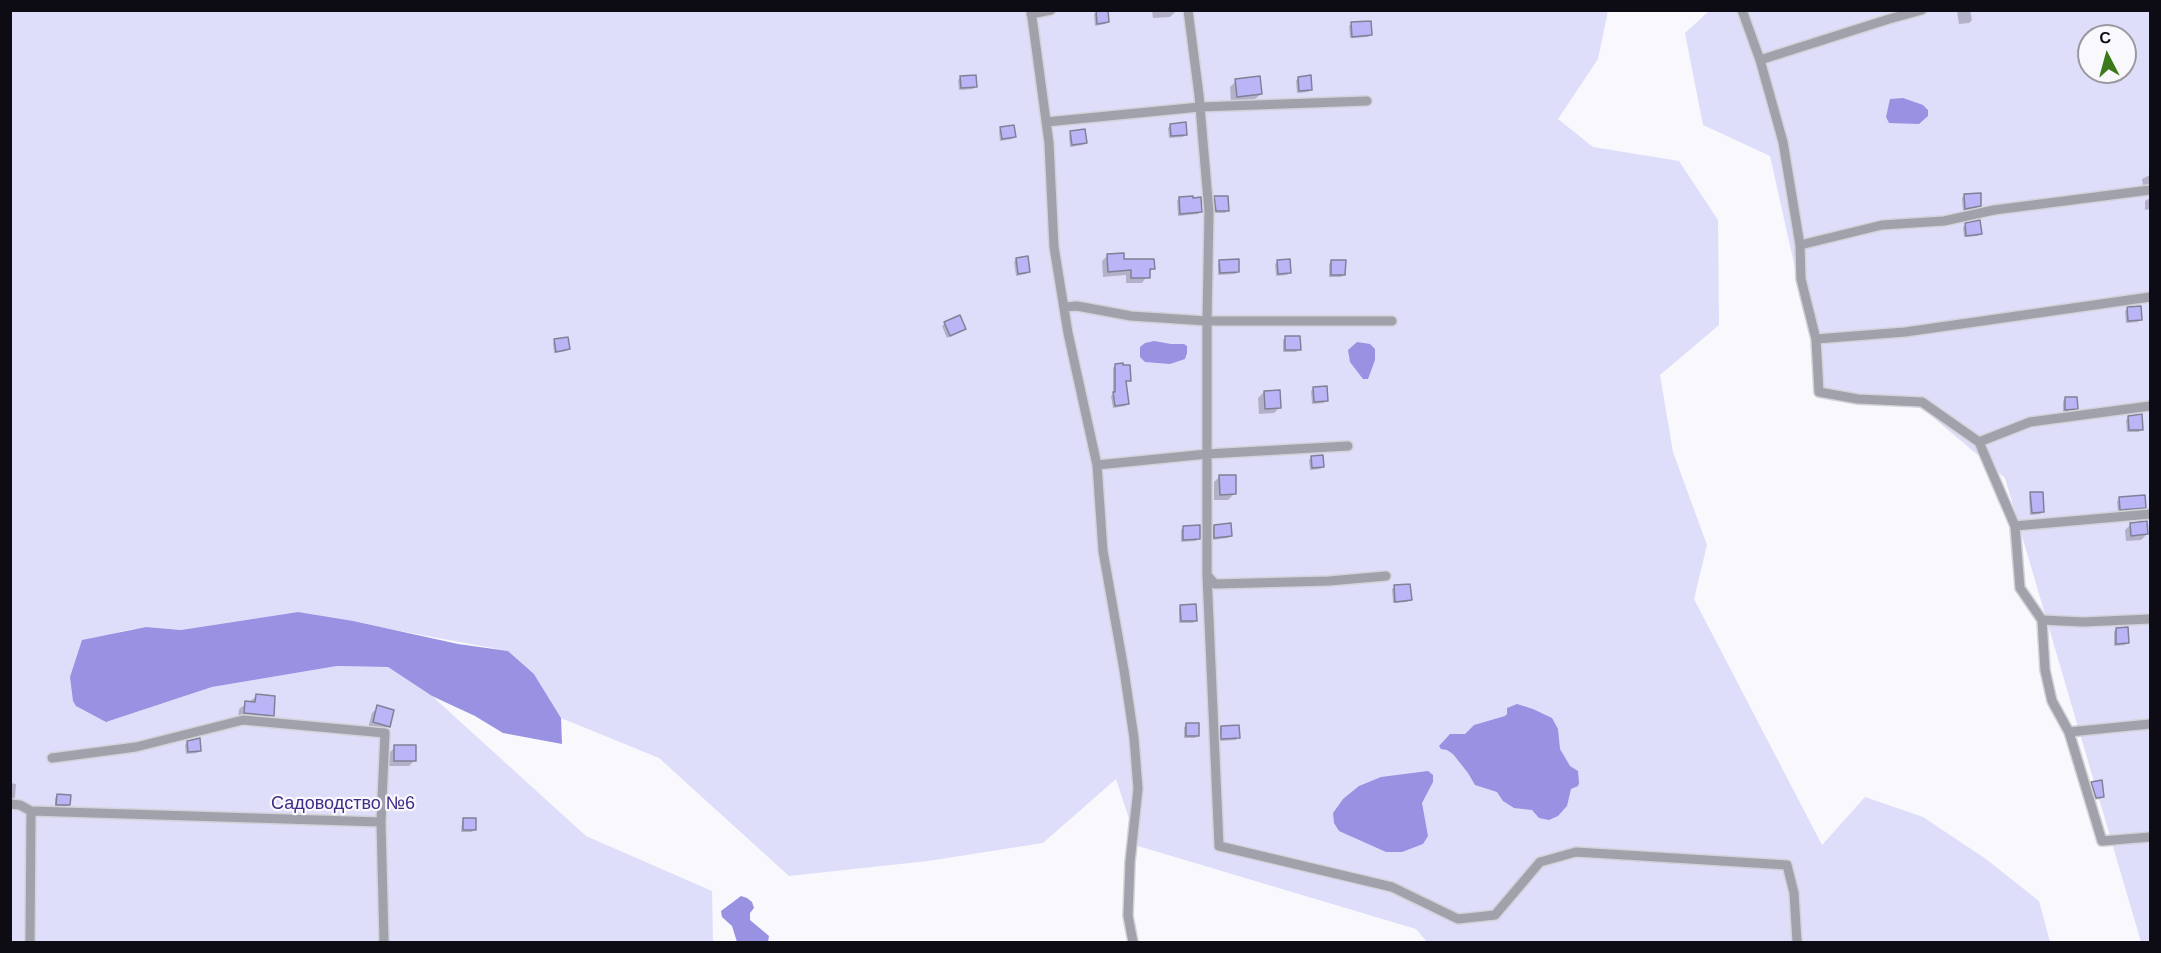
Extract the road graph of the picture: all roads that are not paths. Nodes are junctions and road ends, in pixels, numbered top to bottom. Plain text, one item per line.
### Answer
1 (1051, 10) edge
2 (1188, 10) edge
3 (1742, 10) edge
4 (1922, 10) edge
5 (1031, 13) edge
6 (1760, 60) junction
7 (1367, 101) dead end
8 (1200, 107) junction
9 (1046, 123) junction
10 (2151, 190) edge
11 (1800, 245) junction
12 (2151, 297) edge
13 (1064, 307) junction
14 (1208, 321) junction
15 (1392, 321) dead end
16 (1816, 339) junction
17 (2151, 406) edge
18 (1979, 442) junction
19 (1348, 446) dead end
20 (1207, 454) junction
21 (1097, 465) junction
22 (2151, 514) edge
23 (2015, 526) junction
24 (1207, 575) junction
25 (1386, 576) dead end
26 (2151, 619) edge
27 (2042, 620) junction
28 (2151, 724) edge
29 (2069, 732) junction
30 (52, 759) dead end
31 (10, 804) edge
32 (31, 811) junction
33 (381, 822) junction
34 (2151, 837) edge
35 (30, 942) edge
36 (384, 942) edge
37 (1133, 942) edge
38 (1797, 942) edge

1 - 5 lane
2 - 8 lane
3 - 6 lane
4 - 6 lane
5 - 9 lane
6 - 11 lane
7 - 8 lane
8 - 9 lane
8 - 14 lane
9 - 13 lane
10 - 11 lane
11 - 16 lane
12 - 16 lane
13 - 14 lane
13 - 21 lane
14 - 15 lane
14 - 20 lane
16 - 18 lane
17 - 18 lane
18 - 23 lane
19 - 20 lane
20 - 21 lane
20 - 24 lane
21 - 37 lane
22 - 23 lane
23 - 27 lane
24 - 25 lane
24 - 38 lane
26 - 27 lane
27 - 29 lane
28 - 29 lane
29 - 34 lane
30 - 33 lane
31 - 32 lane
32 - 33 lane
32 - 35 lane
33 - 36 lane

